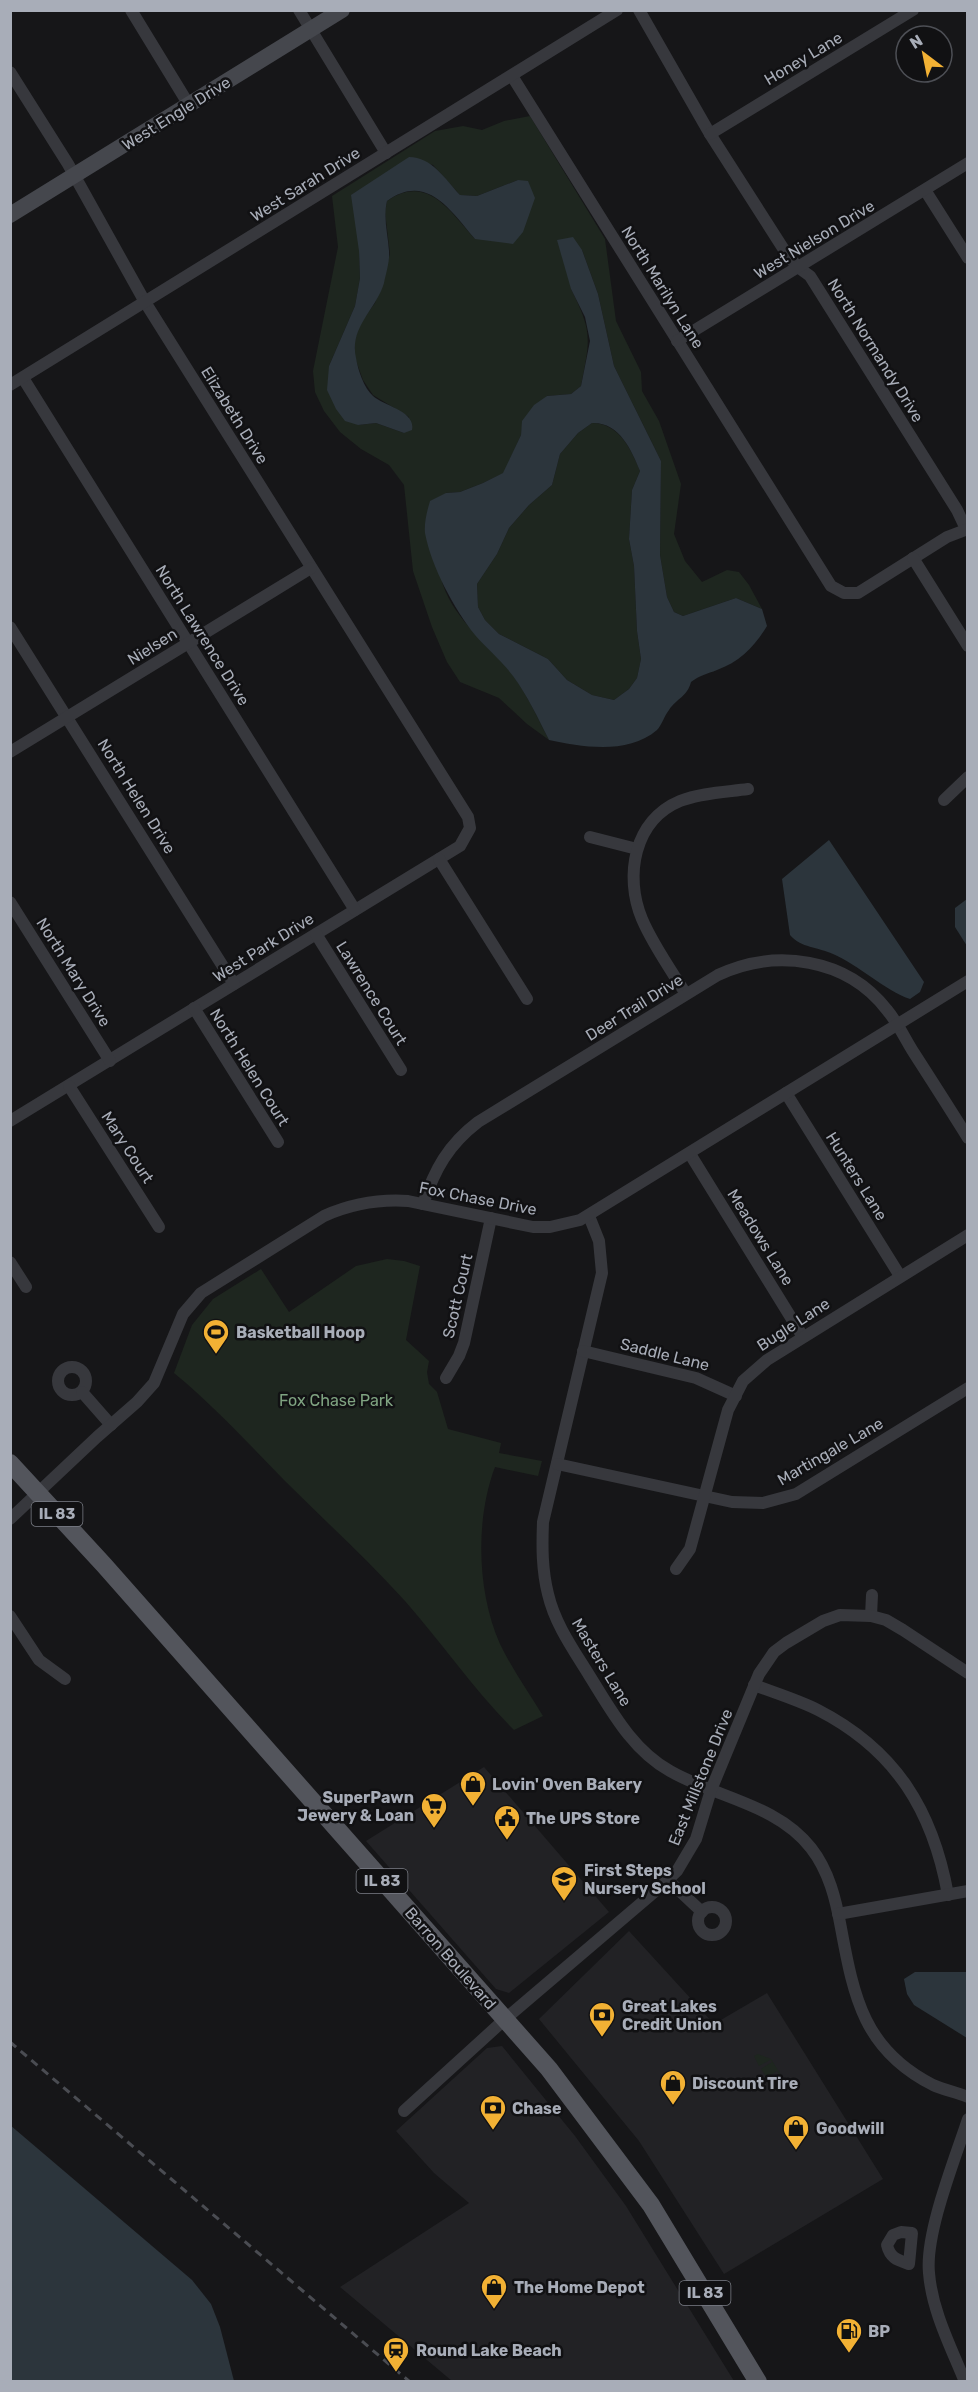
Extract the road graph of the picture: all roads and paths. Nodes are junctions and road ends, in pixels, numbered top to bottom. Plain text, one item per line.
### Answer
1 (131, 10) edge
2 (299, 10) edge
3 (342, 10) edge
4 (617, 10) edge
5 (639, 10) edge
6 (913, 10) edge
7 (311, 30) junction
8 (10, 72) edge
9 (512, 76) junction
10 (189, 105) junction
11 (710, 134) junction
12 (387, 153) junction
13 (968, 163) edge
14 (73, 177) junction
15 (925, 190) junction
16 (10, 215) edge
17 (968, 258) edge
18 (799, 268) junction
19 (145, 302) junction
20 (677, 341) junction
21 (23, 378) junction
22 (10, 385) edge
23 (967, 529) edge
24 (913, 558) junction
25 (310, 568) junction
26 (10, 627) edge
27 (189, 643) junction
28 (968, 646) edge
29 (68, 717) junction
30 (10, 752) edge
31 (440, 771) joint
32 (968, 777) edge
33 (748, 789) dead end
34 (944, 800) dead end
35 (590, 837) dead end
36 (637, 849) junction
37 (439, 859) junction
38 (10, 902) edge
39 (355, 910) junction
40 (316, 934) junction
41 (968, 981) edge
42 (234, 984) junction
43 (686, 994) junction
44 (527, 999) dead end
45 (194, 1008) junction
46 (897, 1024) junction
47 (110, 1060) junction
48 (401, 1070) dead end
49 (69, 1086) junction
50 (786, 1093) junction
51 (10, 1121) edge
52 (968, 1138) edge
53 (278, 1142) dead end
54 (690, 1154) junction
55 (423, 1204) junction
56 (589, 1216) junction
57 (491, 1218) junction
58 (159, 1227) dead end
59 (968, 1234) edge
60 (10, 1262) edge
61 (900, 1276) junction
62 (26, 1287) dead end
63 (804, 1337) junction
64 (583, 1351) junction
65 (446, 1378) dead end
66 (968, 1388) edge
67 (82, 1392) dead end
68 (735, 1395) junction
69 (111, 1425) junction
70 (10, 1463) edge
71 (557, 1464) junction
72 (38, 1493) junction
73 (705, 1497) junction
74 (10, 1519) edge
75 (676, 1569) dead end
76 (872, 1595) dead end
77 (10, 1616) edge
78 (871, 1616) junction
79 (968, 1673) edge
80 (65, 1679) dead end
81 (754, 1685) junction
82 (711, 1790) junction
83 (668, 1880) junction
84 (968, 1891) edge
85 (948, 1895) junction
86 (702, 1911) dead end
87 (838, 1914) junction
88 (504, 2020) junction
89 (968, 2097) edge
90 (404, 2111) dead end
91 (968, 2119) edge
92 (911, 2251) dead end
93 (929, 2252) junction
94 (758, 2382) edge
95 (965, 2382) edge

1 - 10 street
2 - 7 street
3 - 7 street, West Engle Drive
4 - 9 street, West Sarah Drive
5 - 11 street, North Normandy Drive
6 - 11 street, Honey Lane
7 - 10 street, West Engle Drive
7 - 12 street
8 - 14 street, Elizabeth Drive
9 - 12 street, West Sarah Drive
9 - 20 street, North Marilyn Lane
10 - 14 street, West Engle Drive
11 - 18 street, North Normandy Drive
12 - 19 street, West Sarah Drive
13 - 15 street, West Nielson Drive
14 - 16 street, West Engle Drive
14 - 19 street, Elizabeth Drive
15 - 17 street
15 - 18 street, West Nielson Drive
18 - 20 street, West Nielson Drive
18 - 23 street, North Normandy Drive
19 - 21 street, West Sarah Drive
19 - 25 street, Elizabeth Drive
20 - 24 street, North Marilyn Lane
21 - 22 street, West Sarah Drive
21 - 27 street, North Lawrence Drive
23 - 24 street
24 - 28 street
25 - 27 street, Nielsen
25 - 31 street, Elizabeth Drive
26 - 29 street, North Helen Drive
27 - 29 street, Nielsen
27 - 39 street, North Lawrence Drive
29 - 30 street, Nielsen
29 - 42 street, North Helen Drive
31 - 37 street, West Park Drive
32 - 34 street
33 - 36 street
35 - 36 street
36 - 43 street
37 - 39 street, West Park Drive
37 - 44 street
38 - 47 street, North Mary Drive
39 - 40 street, West Park Drive
40 - 42 street, West Park Drive
40 - 48 street, Lawrence Court
41 - 46 street, Fox Chase Drive
42 - 45 street, West Park Drive
43 - 46 street, Deer Trail Drive
43 - 55 street, Deer Trail Drive
45 - 47 street, West Park Drive
45 - 53 street, North Helen Court
46 - 50 street, Fox Chase Drive
46 - 52 street, Deer Trail Drive
47 - 49 street, West Park Drive
49 - 51 street, West Park Drive
49 - 58 street, Mary Court
50 - 54 street, Fox Chase Drive
50 - 61 street, Hunters Lane
54 - 56 street, Fox Chase Drive
54 - 63 street, Meadows Lane
55 - 57 street, Fox Chase Drive
55 - 69 street, Fox Chase Drive
56 - 57 street, Fox Chase Drive
56 - 64 street, Masters Lane
57 - 65 street, Scott Court
59 - 61 street, Bugle Lane
60 - 62 street
61 - 63 street, Bugle Lane
63 - 68 street, Bugle Lane
64 - 68 street, Saddle Lane
64 - 71 street, Masters Lane
66 - 73 street, Martingale Lane
67 - 69 street
68 - 73 street, Bugle Lane
69 - 72 street, Fox Chase Drive
70 - 72 main road, IL 83
71 - 73 street, Martingale Lane
71 - 82 street, Masters Lane
72 - 74 street, Fox Chase Drive
72 - 88 main road, Barron Boulevard / IL 83
73 - 75 street, Bugle Lane
76 - 78 street
77 - 80 street
78 - 79 street
78 - 81 street, East Millstone Drive
81 - 82 street, East Millstone Drive
81 - 85 street
82 - 83 street, East Millstone Drive
82 - 87 street, Masters Lane
83 - 86 street
83 - 88 street, East Millstone Drive
84 - 85 street
85 - 87 street
87 - 89 street, Masters Lane
88 - 90 street, East Millstone Drive
88 - 94 main road, Barron Boulevard / IL 83
91 - 93 street
92 - 93 street
93 - 95 street

